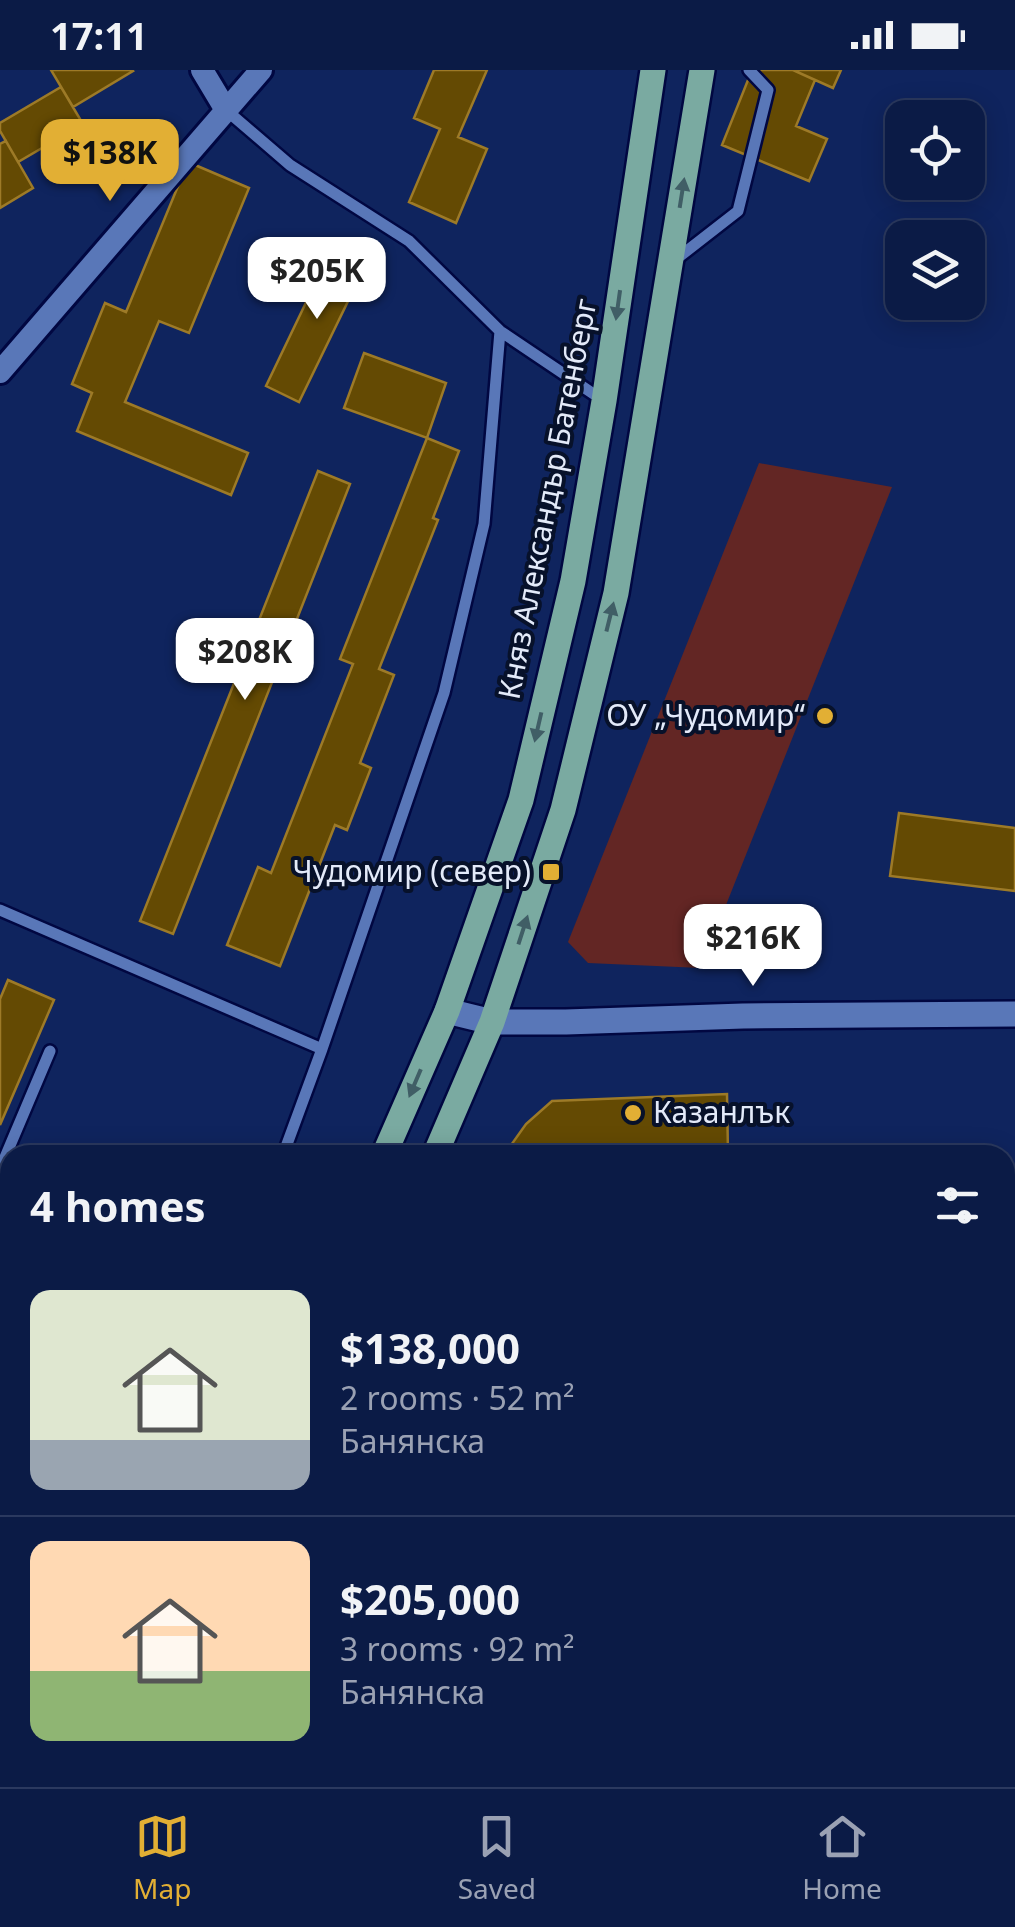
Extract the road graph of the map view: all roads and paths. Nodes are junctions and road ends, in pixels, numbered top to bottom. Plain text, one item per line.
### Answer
1 (202, 70) edge
2 (260, 70) edge
3 (653, 70) edge
4 (702, 70) edge
5 (748, 70) edge
6 (226, 110) junction
7 (671, 263) junction
8 (500, 331) junction
9 (0, 372) edge
10 (604, 401) junction
11 (0, 910) edge
12 (447, 1010) junction
13 (1015, 1014) edge
14 (492, 1022) junction
15 (322, 1049) junction
16 (50, 1051) dead end
17 (11, 1145) edge
18 (287, 1145) edge
19 (388, 1145) edge
20 (439, 1145) edge

1 - 6 street
2 - 6 street
3 -> 10 main road, Княз Александър Батенберг
7 -> 4 main road
5 - 7 lane
6 - 8 lane
6 - 9 street
14 -> 7 main road
8 - 10 lane
8 - 15 lane
10 -> 12 main road, Княз Александър Батенберг
11 - 15 lane
12 - 14 street
12 -> 19 main road, Княз Александър Батенберг
13 - 14 street
14 - 20 main road
15 - 18 lane
16 - 17 lane

